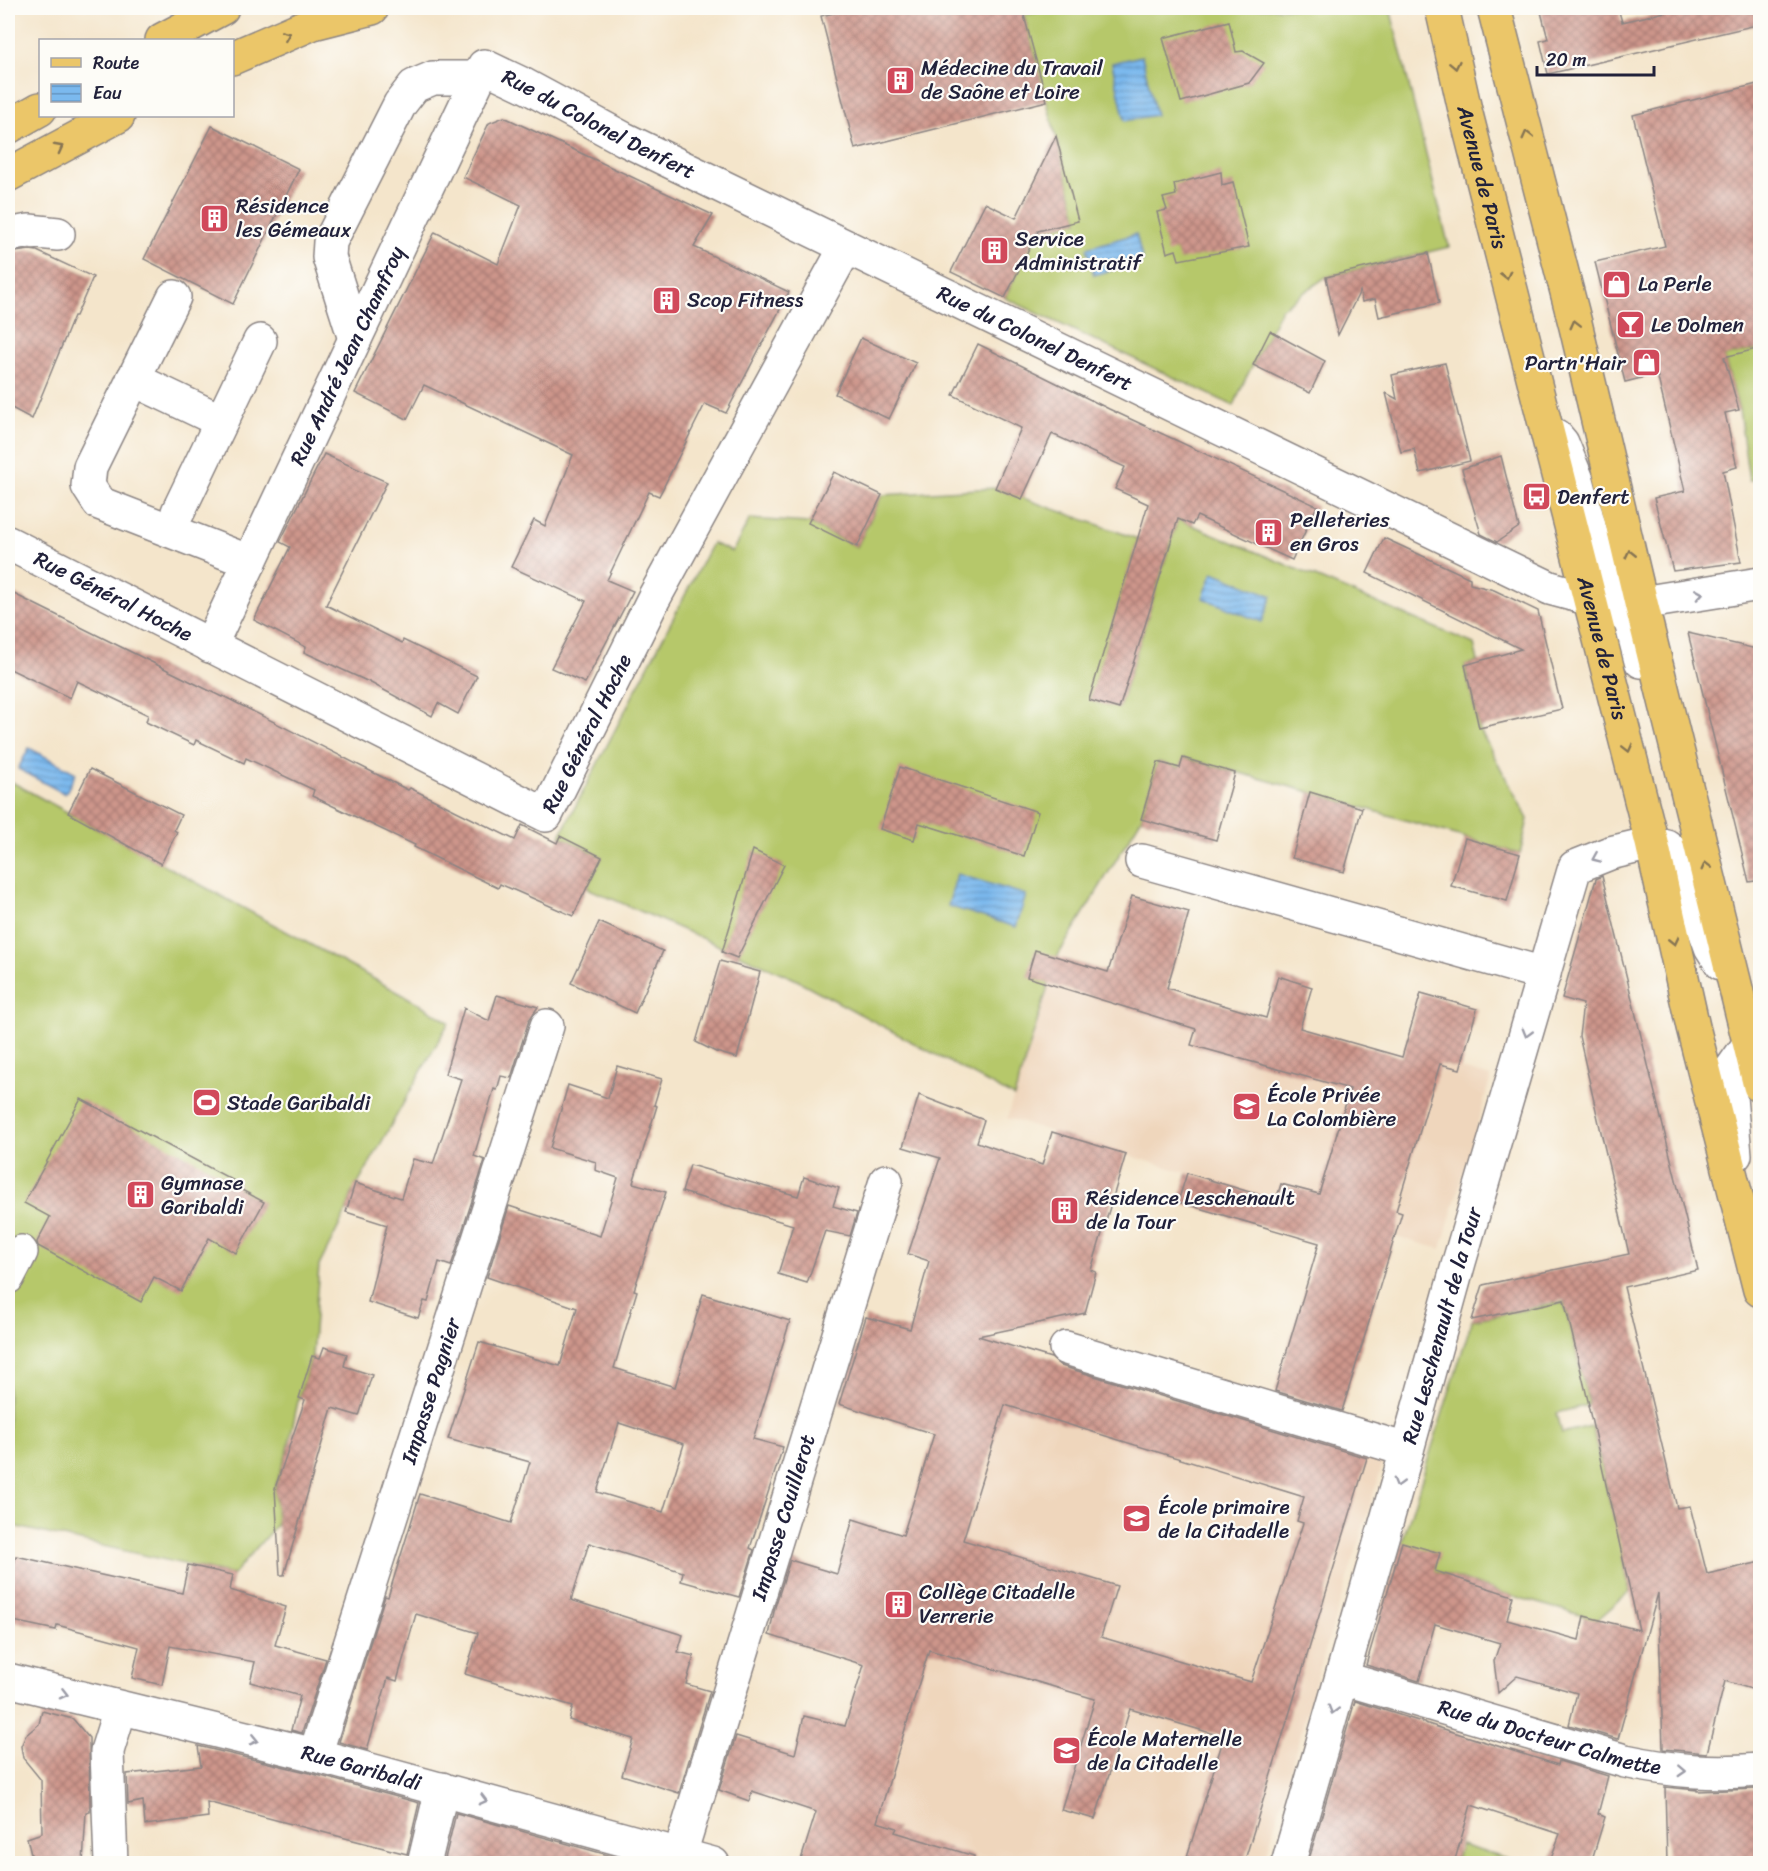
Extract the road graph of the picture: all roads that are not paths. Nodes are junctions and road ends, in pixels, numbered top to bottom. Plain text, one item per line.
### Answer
1 (222, 8) edge
2 (372, 8) edge
3 (1442, 8) edge
4 (1494, 8) edge
5 (164, 39) edge
6 (234, 57) edge
7 (481, 72) junction
8 (39, 110) edge
9 (116, 117) edge
10 (8, 127) edge
11 (8, 176) edge
12 (58, 234) dead end
13 (8, 235) edge
14 (846, 247) junction
15 (174, 297) dead end
16 (355, 339) junction
17 (260, 340) dead end
18 (133, 379) junction
19 (221, 421) junction
20 (1544, 421) junction
21 (178, 512) dead end
22 (8, 543) edge
23 (250, 562) junction
24 (1761, 584) edge
25 (1589, 598) junction
26 (1641, 603) junction
27 (210, 646) junction
28 (1674, 736) junction
29 (1652, 843) junction
30 (1142, 861) dead end
31 (1544, 974) junction
32 (1738, 994) junction
33 (547, 1026) dead end
34 (1755, 1041) edge
35 (1761, 1086) edge
36 (886, 1181) dead end
37 (1740, 1210) junction
38 (1761, 1290) edge
39 (1066, 1348) dead end
40 (1407, 1450) junction
41 (1342, 1678) junction
42 (8, 1680) edge
43 (120, 1709) junction
44 (315, 1755) junction
45 (1761, 1770) edge
46 (442, 1790) junction
47 (680, 1854) junction
48 (111, 1863) edge
49 (424, 1863) edge
50 (713, 1863) edge
51 (1288, 1863) edge

1 - 5 main road
6 -> 2 main road
3 -> 20 main road, Avenue de Paris
26 -> 4 main road
7 - 14 street, Rue du Colonel Denfert
7 - 16 street, Rue André Jean Chamfroy
7 - 16 street
8 - 10 main road
11 -> 9 main road
12 - 13 street
14 - 25 street, Rue du Colonel Denfert
14 - 27 street, Rue Général Hoche
15 - 18 street
16 - 23 street, Rue André Jean Chamfroy
17 - 19 street
18 - 19 street
18 - 23 street
19 - 21 street
20 - 25 main road, Avenue de Paris
20 - 26 street
22 - 27 street, Rue Général Hoche
23 - 27 street, Rue André Jean Chamfroy
26 -> 24 street
25 - 28 street, Rue du Colonel Denfert
25 -> 29 main road, Avenue de Paris
26 - 28 main road
32 -> 28 main road
29 -> 31 street, Rue Leschenault de la Tour
29 - 32 street
29 -> 37 main road, Avenue de Paris
30 - 31 street
31 -> 40 street, Rue Leschenault de la Tour
32 - 34 main road
33 - 44 street, Impasse Pagnier
34 - 35 main road
34 - 37 street
36 - 47 street, Impasse Couillerot
37 - 38 main road, Avenue de Paris
39 - 40 street
40 -> 41 street, Rue Leschenault de la Tour
41 -> 45 street, Rue du Docteur Calmette
41 -> 51 street, Rue Leschenault de la Tour
42 -> 43 street, Rue Garibaldi
43 -> 44 street, Rue Garibaldi
43 - 48 street
44 - 46 street, Rue Garibaldi
46 -> 47 street, Rue Garibaldi
46 - 49 street
47 - 50 street, Rue Garibaldi

